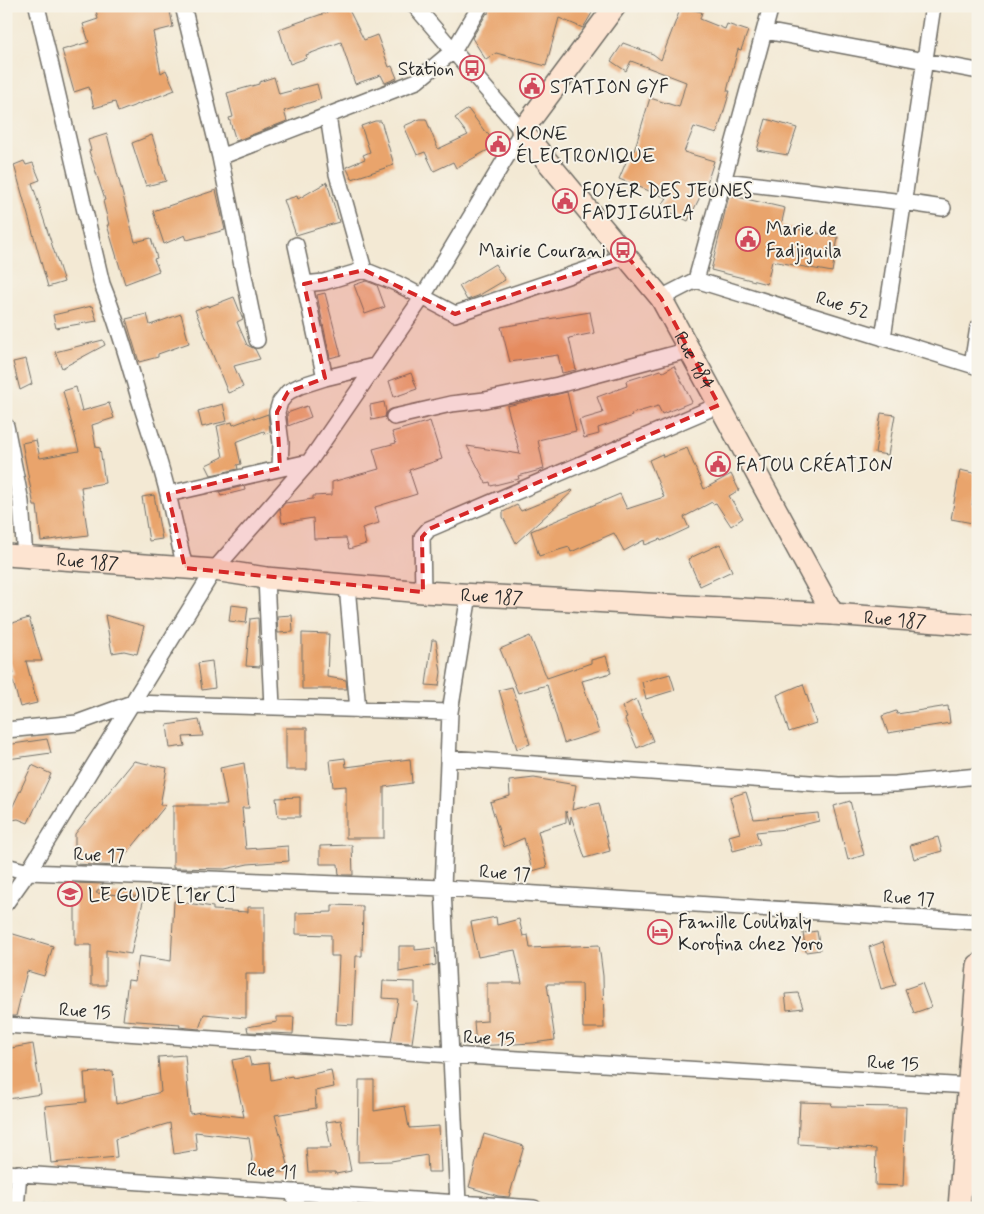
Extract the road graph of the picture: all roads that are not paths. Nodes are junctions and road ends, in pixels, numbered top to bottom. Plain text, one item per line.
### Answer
1 (37, 6) edge
2 (182, 6) edge
3 (415, 6) edge
4 (480, 6) edge
5 (615, 6) edge
6 (771, 6) edge
7 (933, 6) edge
8 (765, 31) junction
9 (454, 50) junction
10 (924, 61) junction
11 (978, 71) edge
12 (328, 116) junction
13 (522, 131) junction
14 (220, 158) junction
15 (724, 181) junction
16 (903, 202) junction
17 (943, 208) dead end
18 (296, 245) dead end
19 (627, 256) junction
20 (364, 270) junction
21 (696, 280) junction
22 (304, 284) junction
23 (422, 298) junction
24 (661, 298) junction
25 (978, 328) edge
26 (883, 338) junction
27 (257, 340) dead end
28 (689, 350) junction
29 (374, 366) junction
30 (975, 366) edge
31 (325, 378) junction
32 (719, 405) junction
33 (394, 417) dead end
34 (6, 426) edge
35 (310, 462) junction
36 (280, 468) junction
37 (168, 494) junction
38 (16, 556) edge
39 (185, 568) junction
40 (214, 570) junction
41 (266, 578) junction
42 (348, 586) junction
43 (423, 592) junction
44 (469, 595) junction
45 (833, 614) junction
46 (978, 625) edge
47 (132, 703) junction
48 (272, 707) junction
49 (358, 710) junction
50 (450, 712) junction
51 (6, 730) edge
52 (448, 758) junction
53 (978, 776) edge
54 (6, 866) edge
55 (28, 872) junction
56 (443, 888) junction
57 (6, 903) edge
58 (978, 922) edge
59 (978, 965) edge
60 (6, 1025) edge
61 (451, 1054) junction
62 (969, 1086) junction
63 (13, 1173) edge
64 (296, 1192) junction
65 (396, 1203) edge
66 (458, 1203) junction
67 (519, 1207) edge
68 (16, 1208) edge
69 (295, 1208) edge
70 (534, 1208) edge
71 (959, 1208) edge

1 - 37 street
2 - 14 street
3 - 9 street
4 - 9 street
5 - 13 street
6 - 8 street
7 - 10 street
8 - 10 street
8 - 15 street
9 - 12 street
9 - 13 street
10 - 11 street
10 - 16 street
12 - 14 street
12 - 20 street
13 - 19 street, Rue 184
13 - 23 street
14 - 27 street
15 - 16 street
15 - 21 street
16 - 17 street
16 - 26 street
18 - 22 street
19 - 23 street
19 - 24 street, Rue 184
20 - 22 street
20 - 23 street
21 - 24 street
21 - 26 street, Rue 52
22 - 31 street
23 - 29 street
24 - 28 street, Rue 184
25 - 30 street
26 - 30 street, Rue 52
28 - 32 street, Rue 184
28 - 33 street
29 - 31 street
29 - 35 street
31 - 36 street
32 - 43 street
32 - 45 street, Rue 184
34 - 38 street
35 - 36 street
35 - 40 street
36 - 37 street
37 - 39 street
38 - 39 street, Rue 187
39 - 40 street, Rue 187
40 - 41 street, Rue 187
40 - 47 street
41 - 42 street, Rue 187
41 - 48 street
42 - 43 street, Rue 187
42 - 49 street
43 - 44 street, Rue 187
44 - 45 street, Rue 187
44 - 50 street
45 - 46 street, Rue 187
47 - 48 street
47 - 51 street
47 - 55 street
48 - 49 street
49 - 50 street
50 - 52 street
52 - 53 street
52 - 56 street
54 - 55 street, Rue 17
55 - 56 street, Rue 17
55 - 57 street
56 - 58 street, Rue 17
56 - 61 street
59 - 62 street
60 - 61 street, Rue 15
61 - 62 street, Rue 15
61 - 66 street
62 - 71 street
63 - 64 street, Rue 11
63 - 68 street
64 - 65 street, Rue 11
64 - 69 street
65 - 66 street, Rue 11
66 - 67 street, Rue 11
67 - 70 street, Rue 11

